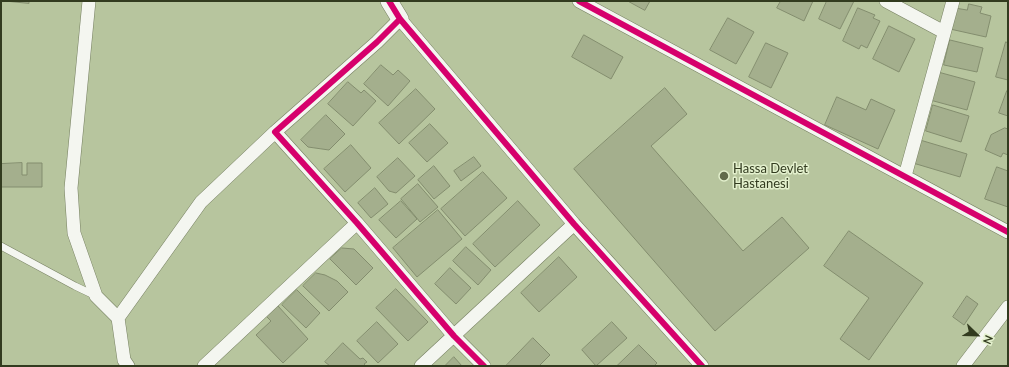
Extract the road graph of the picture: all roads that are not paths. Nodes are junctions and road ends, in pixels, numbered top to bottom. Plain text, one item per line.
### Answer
1 (89, 1) edge
2 (389, 1) edge
3 (579, 1) edge
4 (886, 1) edge
5 (953, 1) edge
6 (400, 19) junction
7 (944, 32) junction
8 (274, 132) junction
9 (905, 176) junction
10 (357, 223) junction
11 (574, 224) junction
12 (1008, 232) edge
13 (1, 246) edge
14 (96, 296) junction
15 (1008, 307) edge
16 (118, 318) junction
17 (454, 336) junction
18 (128, 366) edge
19 (204, 366) edge
20 (421, 366) edge
21 (484, 366) edge
22 (702, 366) edge
23 (963, 366) edge

1 - 14 street
2 - 6 street
3 - 9 street
4 - 7 street
5 - 7 street
6 - 8 street
6 - 11 street
7 - 9 street
8 - 10 street
8 - 16 street
9 - 12 street
10 - 17 street
10 - 19 street
11 - 17 street
11 - 22 street
13 - 14 lane
14 - 16 street
15 - 23 street
16 - 18 street
17 - 20 street
17 - 21 street

